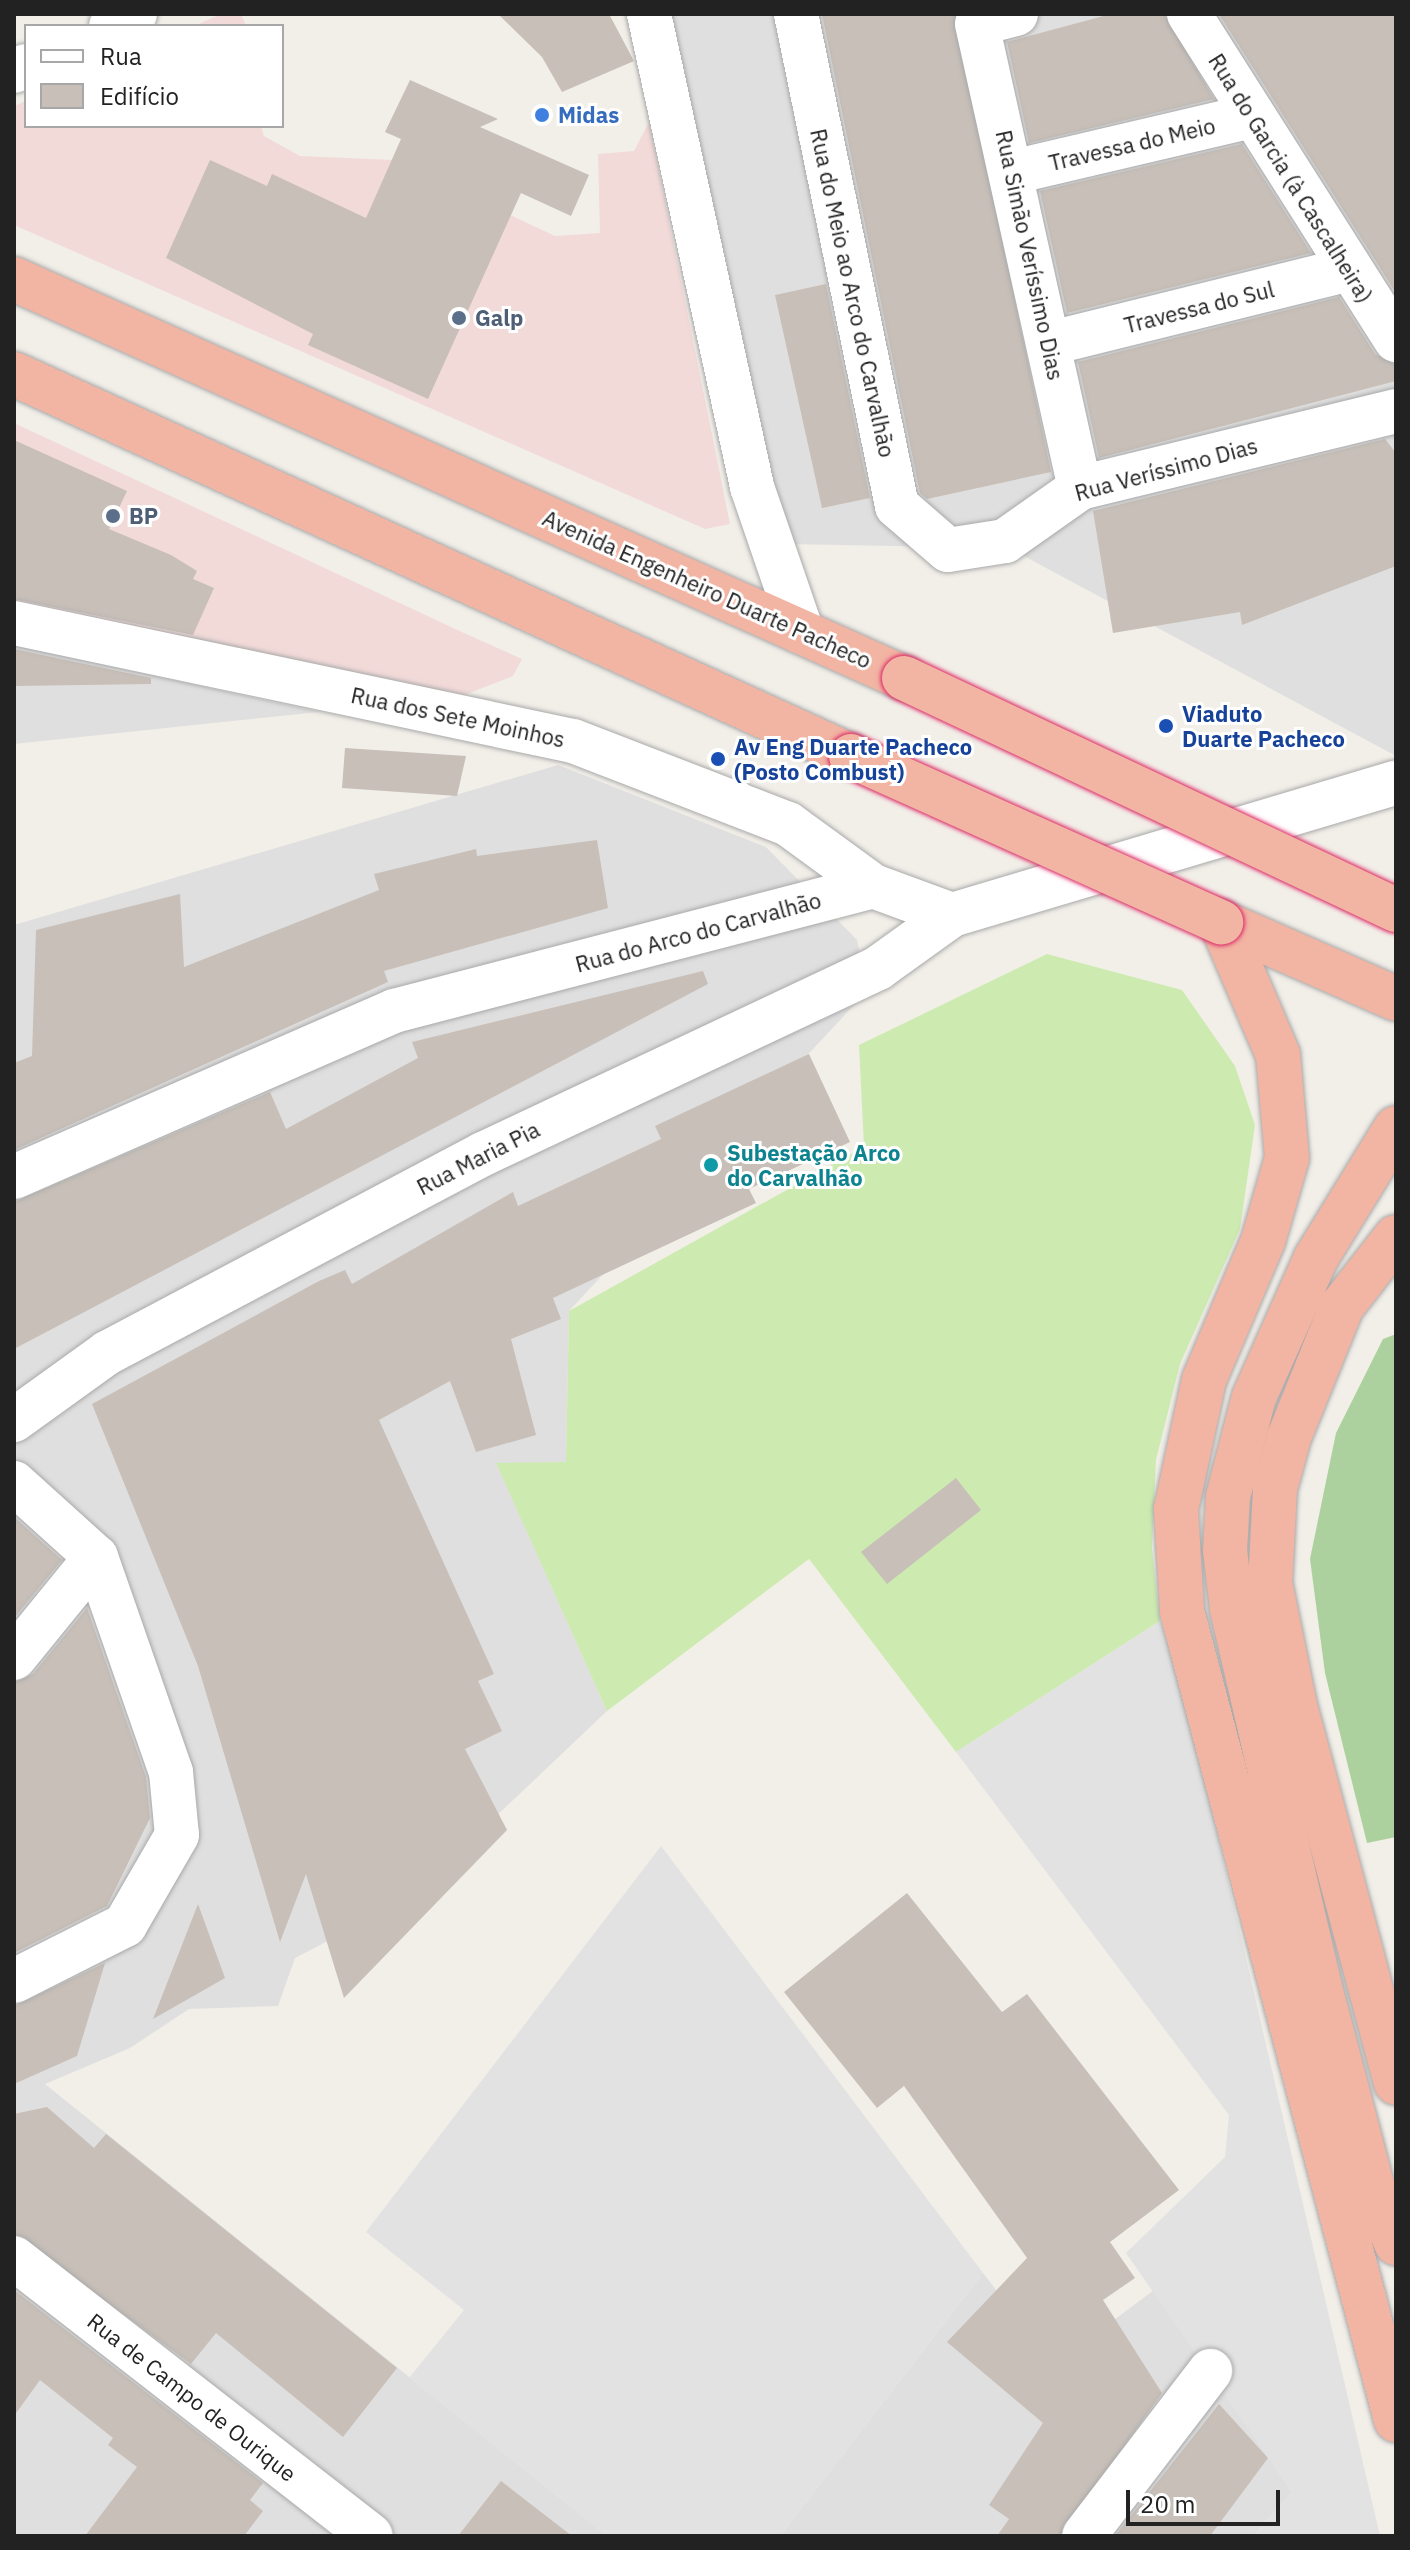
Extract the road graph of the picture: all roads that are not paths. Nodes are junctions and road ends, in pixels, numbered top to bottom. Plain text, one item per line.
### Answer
1 (135, 14) edge
2 (796, 14) edge
3 (1189, 14) edge
4 (647, 16) edge
5 (997, 19) edge
6 (115, 24) edge
7 (1252, 116) junction
8 (1013, 172) junction
9 (1346, 270) junction
10 (14, 279) edge
11 (1396, 340) edge
12 (1051, 343) junction
13 (14, 374) edge
14 (1396, 411) edge
15 (1080, 488) junction
16 (948, 550) joint
17 (14, 623) edge
18 (802, 632) junction
19 (1396, 783) edge
20 (873, 886) junction
21 (1396, 910) edge
22 (952, 915) junction
23 (1221, 922) junction
24 (1396, 999) edge
25 (1396, 1128) edge
26 (14, 1177) edge
27 (1396, 1237) edge
28 (14, 1420) edge
29 (14, 1483) edge
30 (96, 1557) junction
31 (14, 1658) edge
32 (14, 1981) edge
33 (1396, 2083) edge
34 (1396, 2243) edge
35 (14, 2258) edge
36 (1210, 2371) dead end
37 (1396, 2420) edge
38 (352, 2531) edge
39 (1084, 2536) edge

1 - 6 street
2 - 16 street, Rua do Meio ao Arco do Carvalhão
3 - 7 street, Rua do Garcia (à Cascalheira)
4 - 18 street
5 - 8 street, Rua Simão Veríssimo Dias
7 - 8 street, Travessa do Meio
7 - 9 street, Rua do Garcia (à Cascalheira)
8 - 12 street, Rua Simão Veríssimo Dias
9 - 11 street, Rua do Garcia (à Cascalheira)
9 - 12 street, Travessa do Sul
10 - 18 highway, Avenida Engenheiro Duarte Pacheco
12 - 15 street, Rua Simão Veríssimo Dias
13 - 23 highway, bridge
14 - 15 street, Rua Veríssimo Dias
15 - 16 street, Rua Veríssimo Dias
17 - 20 street, Rua dos Sete Moinhos
18 - 21 highway, Avenida Engenheiro Duarte Pacheco, bridge
19 - 22 street
20 - 22 street
20 - 26 street, Rua do Arco do Carvalhão
22 - 28 street, Rua Maria Pia
23 - 24 highway
23 - 37 highway
25 - 34 highway
27 - 33 highway
29 - 30 street
30 - 31 street
30 - 32 street
35 - 38 street, Rua de Campo de Ourique
36 - 39 street

